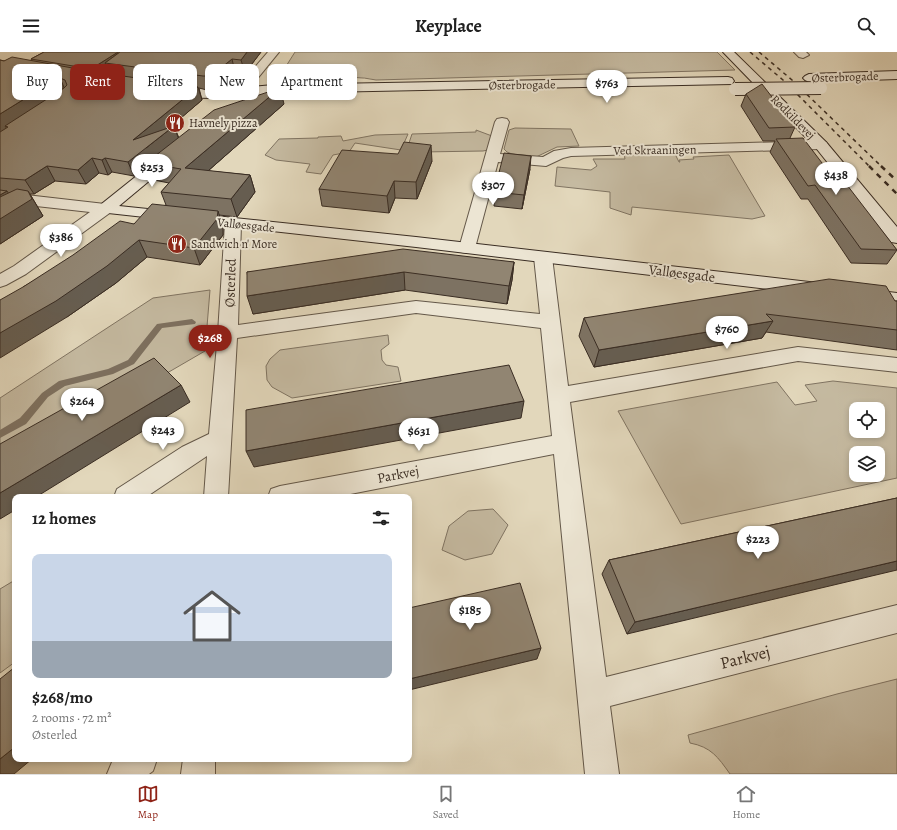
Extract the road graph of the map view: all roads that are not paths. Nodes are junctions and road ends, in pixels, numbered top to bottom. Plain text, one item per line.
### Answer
1 (136, 52) edge
2 (274, 52) edge
3 (728, 52) edge
4 (115, 64) edge
5 (259, 70) edge
6 (897, 76) edge
7 (731, 85) junction
8 (897, 86) edge
9 (259, 96) edge
10 (236, 100) edge
11 (229, 107) edge
12 (502, 122) dead end
13 (821, 145) junction
14 (182, 147) edge
15 (492, 157) junction
16 (0, 196) edge
17 (105, 209) junction
18 (233, 224) junction
19 (897, 238) edge
20 (467, 248) junction
21 (543, 257) junction
22 (0, 281) edge
23 (897, 299) edge
24 (550, 322) junction
25 (228, 333) junction
26 (897, 365) edge
27 (559, 396) junction
28 (220, 439) junction
29 (564, 443) junction
30 (130, 494) edge
31 (216, 494) edge
32 (296, 494) edge
33 (897, 619) edge
34 (593, 696) junction
35 (138, 762) edge
36 (200, 762) edge
37 (124, 774) edge
38 (198, 774) edge
39 (602, 774) edge

1 - 4 street
2 - 5 street
3 - 13 street, Rødkildevej
6 - 7 street, Østerbrogade
7 - 8 street, Østerbrogade, bridge
7 - 9 street, Østerbrogade
10 - 11 street
12 - 15 street
13 - 15 street, Ved Skraaningen
13 - 19 street, Rødkildevej
14 - 17 street
15 - 20 street
16 - 17 street, Valløesgade
17 - 18 street, Valløesgade
17 - 22 street
18 - 20 street, Valløesgade
18 - 25 street, Østerled
20 - 21 street, Valløesgade
21 - 23 street, Valløesgade
21 - 24 street
24 - 25 street
24 - 27 street
25 - 28 street, Østerled
26 - 27 street
27 - 29 street
28 - 30 street
28 - 31 street, Østerled
29 - 32 street, Parkvej
29 - 34 street
33 - 34 street, Parkvej
34 - 39 street
35 - 37 street
36 - 38 street

